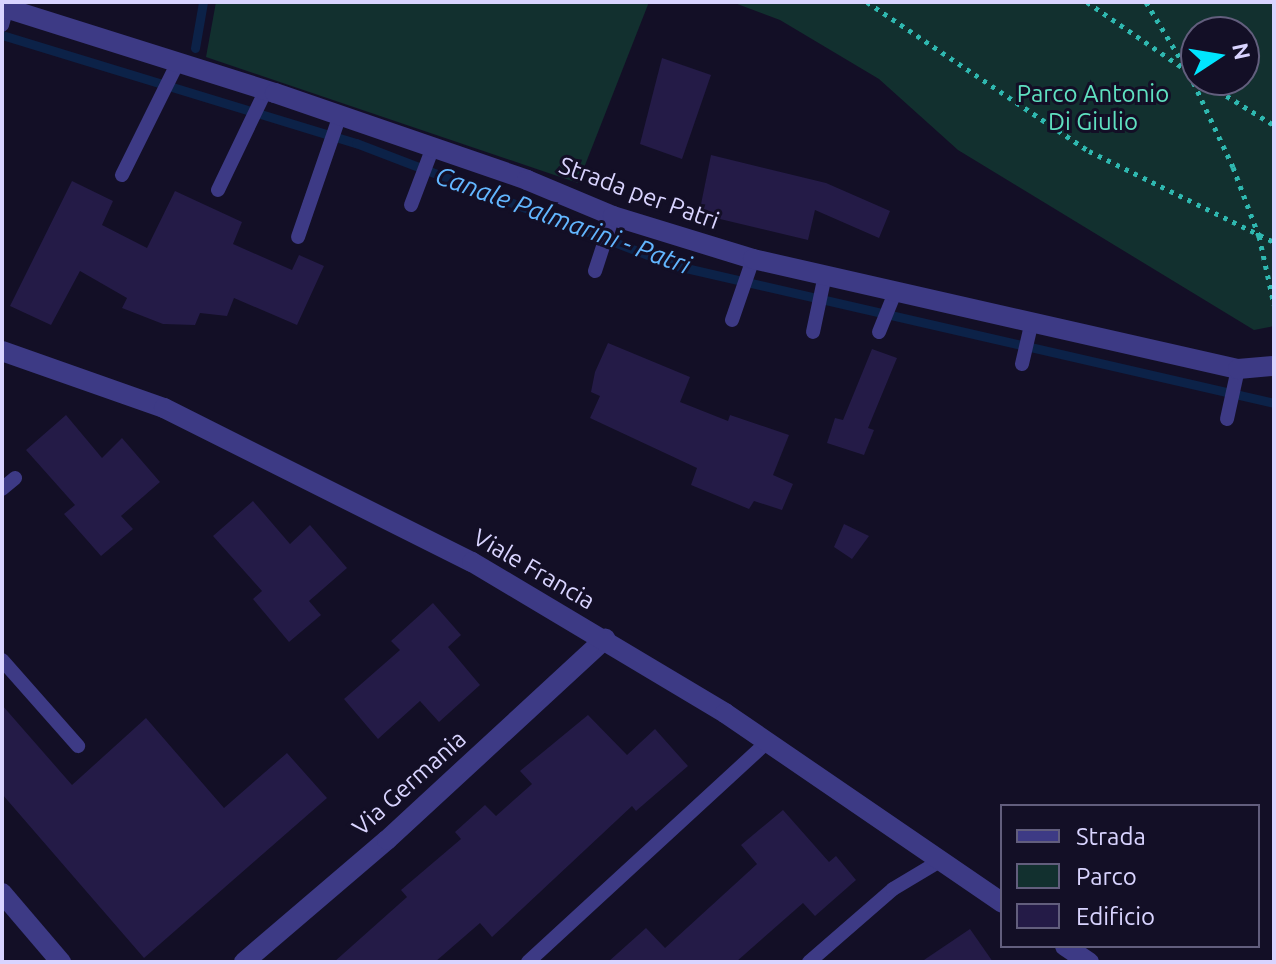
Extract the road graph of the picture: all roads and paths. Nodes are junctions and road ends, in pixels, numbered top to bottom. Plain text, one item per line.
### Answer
1 (867, 2) edge
2 (1087, 2) edge
3 (1146, 2) edge
4 (4, 15) edge
5 (1180, 58) edge
6 (176, 67) junction
7 (1180, 67) edge
8 (264, 96) junction
9 (1199, 96) edge
10 (1226, 96) edge
11 (338, 120) junction
12 (1274, 125) edge
13 (431, 152) junction
14 (122, 175) dead end
15 (218, 190) dead end
16 (413, 199) dead end
17 (610, 222) junction
18 (1259, 236) junction
19 (298, 237) dead end
20 (1274, 242) edge
21 (750, 264) junction
22 (595, 271) dead end
23 (824, 281) junction
24 (894, 296) junction
25 (1274, 304) edge
26 (732, 320) dead end
27 (1032, 321) junction
28 (882, 328) dead end
29 (813, 332) dead end
30 (2, 351) edge
31 (1022, 364) dead end
32 (1274, 366) edge
33 (1237, 373) junction
34 (1228, 412) dead end
35 (15, 478) dead end
36 (2, 489) edge
37 (605, 639) junction
38 (2, 660) edge
39 (767, 742) junction
40 (78, 746) dead end
41 (940, 861) junction
42 (2, 893) edge
43 (1000, 902) edge
44 (1068, 948) edge
45 (61, 962) edge
46 (244, 962) edge
47 (528, 962) edge
48 (809, 962) edge
49 (1089, 962) edge

1 - 18 path
2 - 7 path
3 - 5 path
4 - 6 street, Strada per Patri
6 - 8 street, Strada per Patri
6 - 14 lane
8 - 11 street, Strada per Patri
8 - 15 lane
9 - 18 path
10 - 12 path
11 - 13 street, Strada per Patri
11 - 19 lane
13 - 16 lane
13 - 17 street, Strada per Patri
17 - 21 street, Strada per Patri
17 - 22 lane
18 - 20 path
18 - 25 path
21 - 23 street, Strada per Patri
21 - 26 lane
23 - 24 street, Strada per Patri
23 - 29 lane
24 - 27 street, Strada per Patri
24 - 28 lane
27 - 31 lane
27 - 33 street, Strada per Patri
30 - 37 street, Viale Francia
32 - 33 street, Strada per Patri
33 - 34 lane
35 - 36 lane
37 - 39 street, Viale Francia
37 - 46 street, Via Germania
38 - 40 lane
39 - 41 street, Viale Francia
39 - 47 lane
41 - 43 street, Viale Francia
41 - 48 lane
42 - 45 street
44 - 49 street

